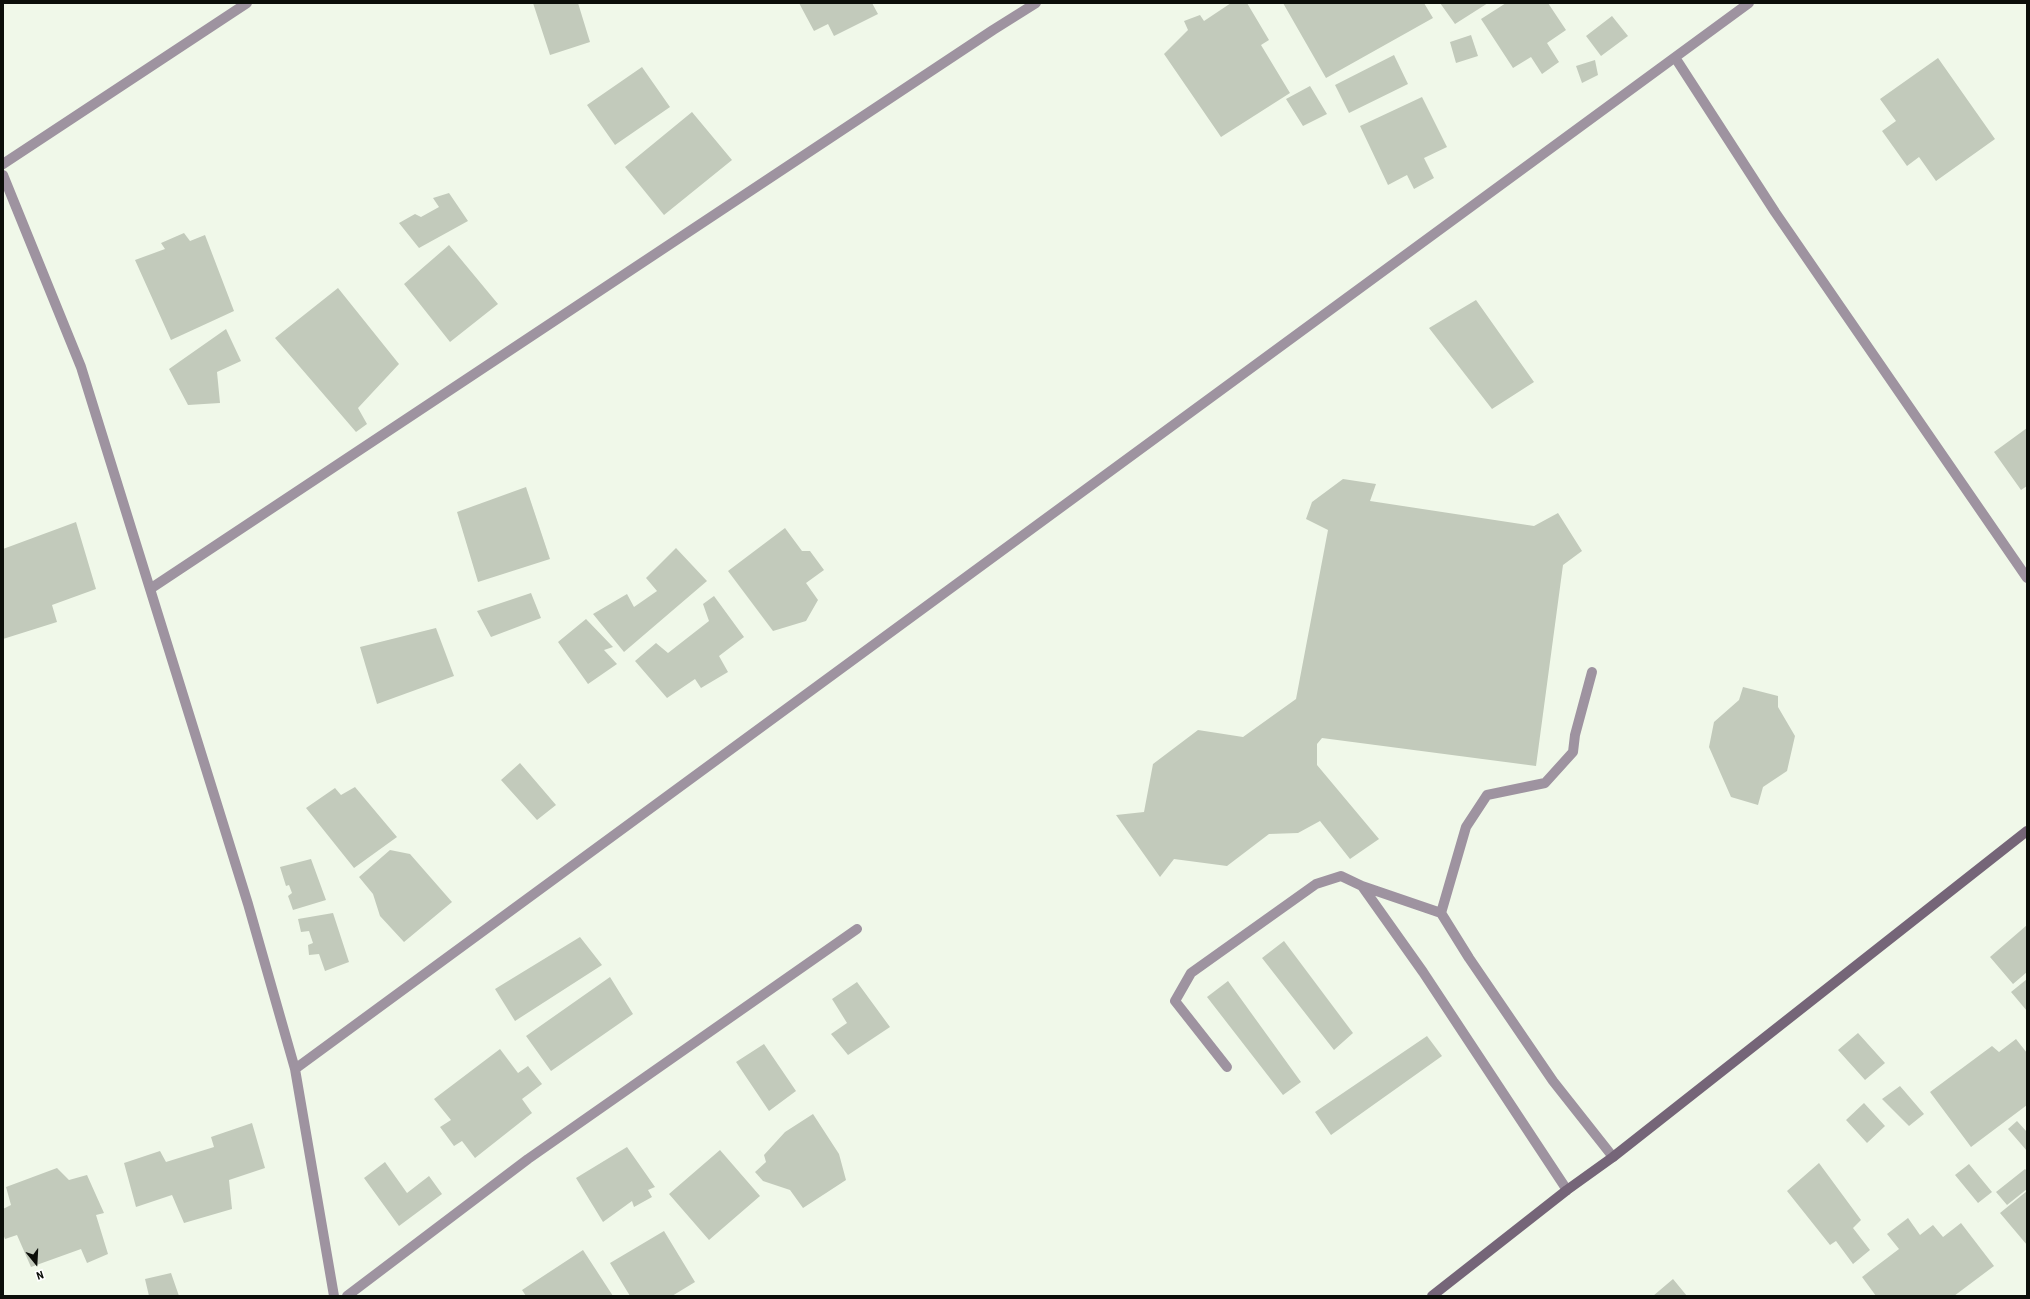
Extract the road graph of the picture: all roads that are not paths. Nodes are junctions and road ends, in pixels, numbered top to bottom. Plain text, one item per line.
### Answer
1 (247, 3) edge
2 (1036, 3) edge
3 (1750, 3) edge
4 (1676, 59) junction
5 (3, 164) edge
6 (3, 175) edge
7 (2027, 578) edge
8 (150, 589) junction
9 (1592, 672) dead end
10 (2027, 832) edge
11 (1362, 886) junction
12 (1441, 913) junction
13 (857, 929) dead end
14 (1226, 1067) dead end
15 (295, 1069) junction
16 (1613, 1156) junction
17 (1567, 1190) junction
18 (334, 1296) edge
19 (347, 1296) edge
20 (1432, 1296) edge

1 - 5 street
2 - 8 street
3 - 4 street
4 - 7 street
4 - 15 street
6 - 8 street
8 - 15 street
9 - 12 street
10 - 16 main road
11 - 12 street
11 - 14 street
11 - 17 street
12 - 16 street
13 - 19 street
15 - 18 street
16 - 17 main road
17 - 20 main road

